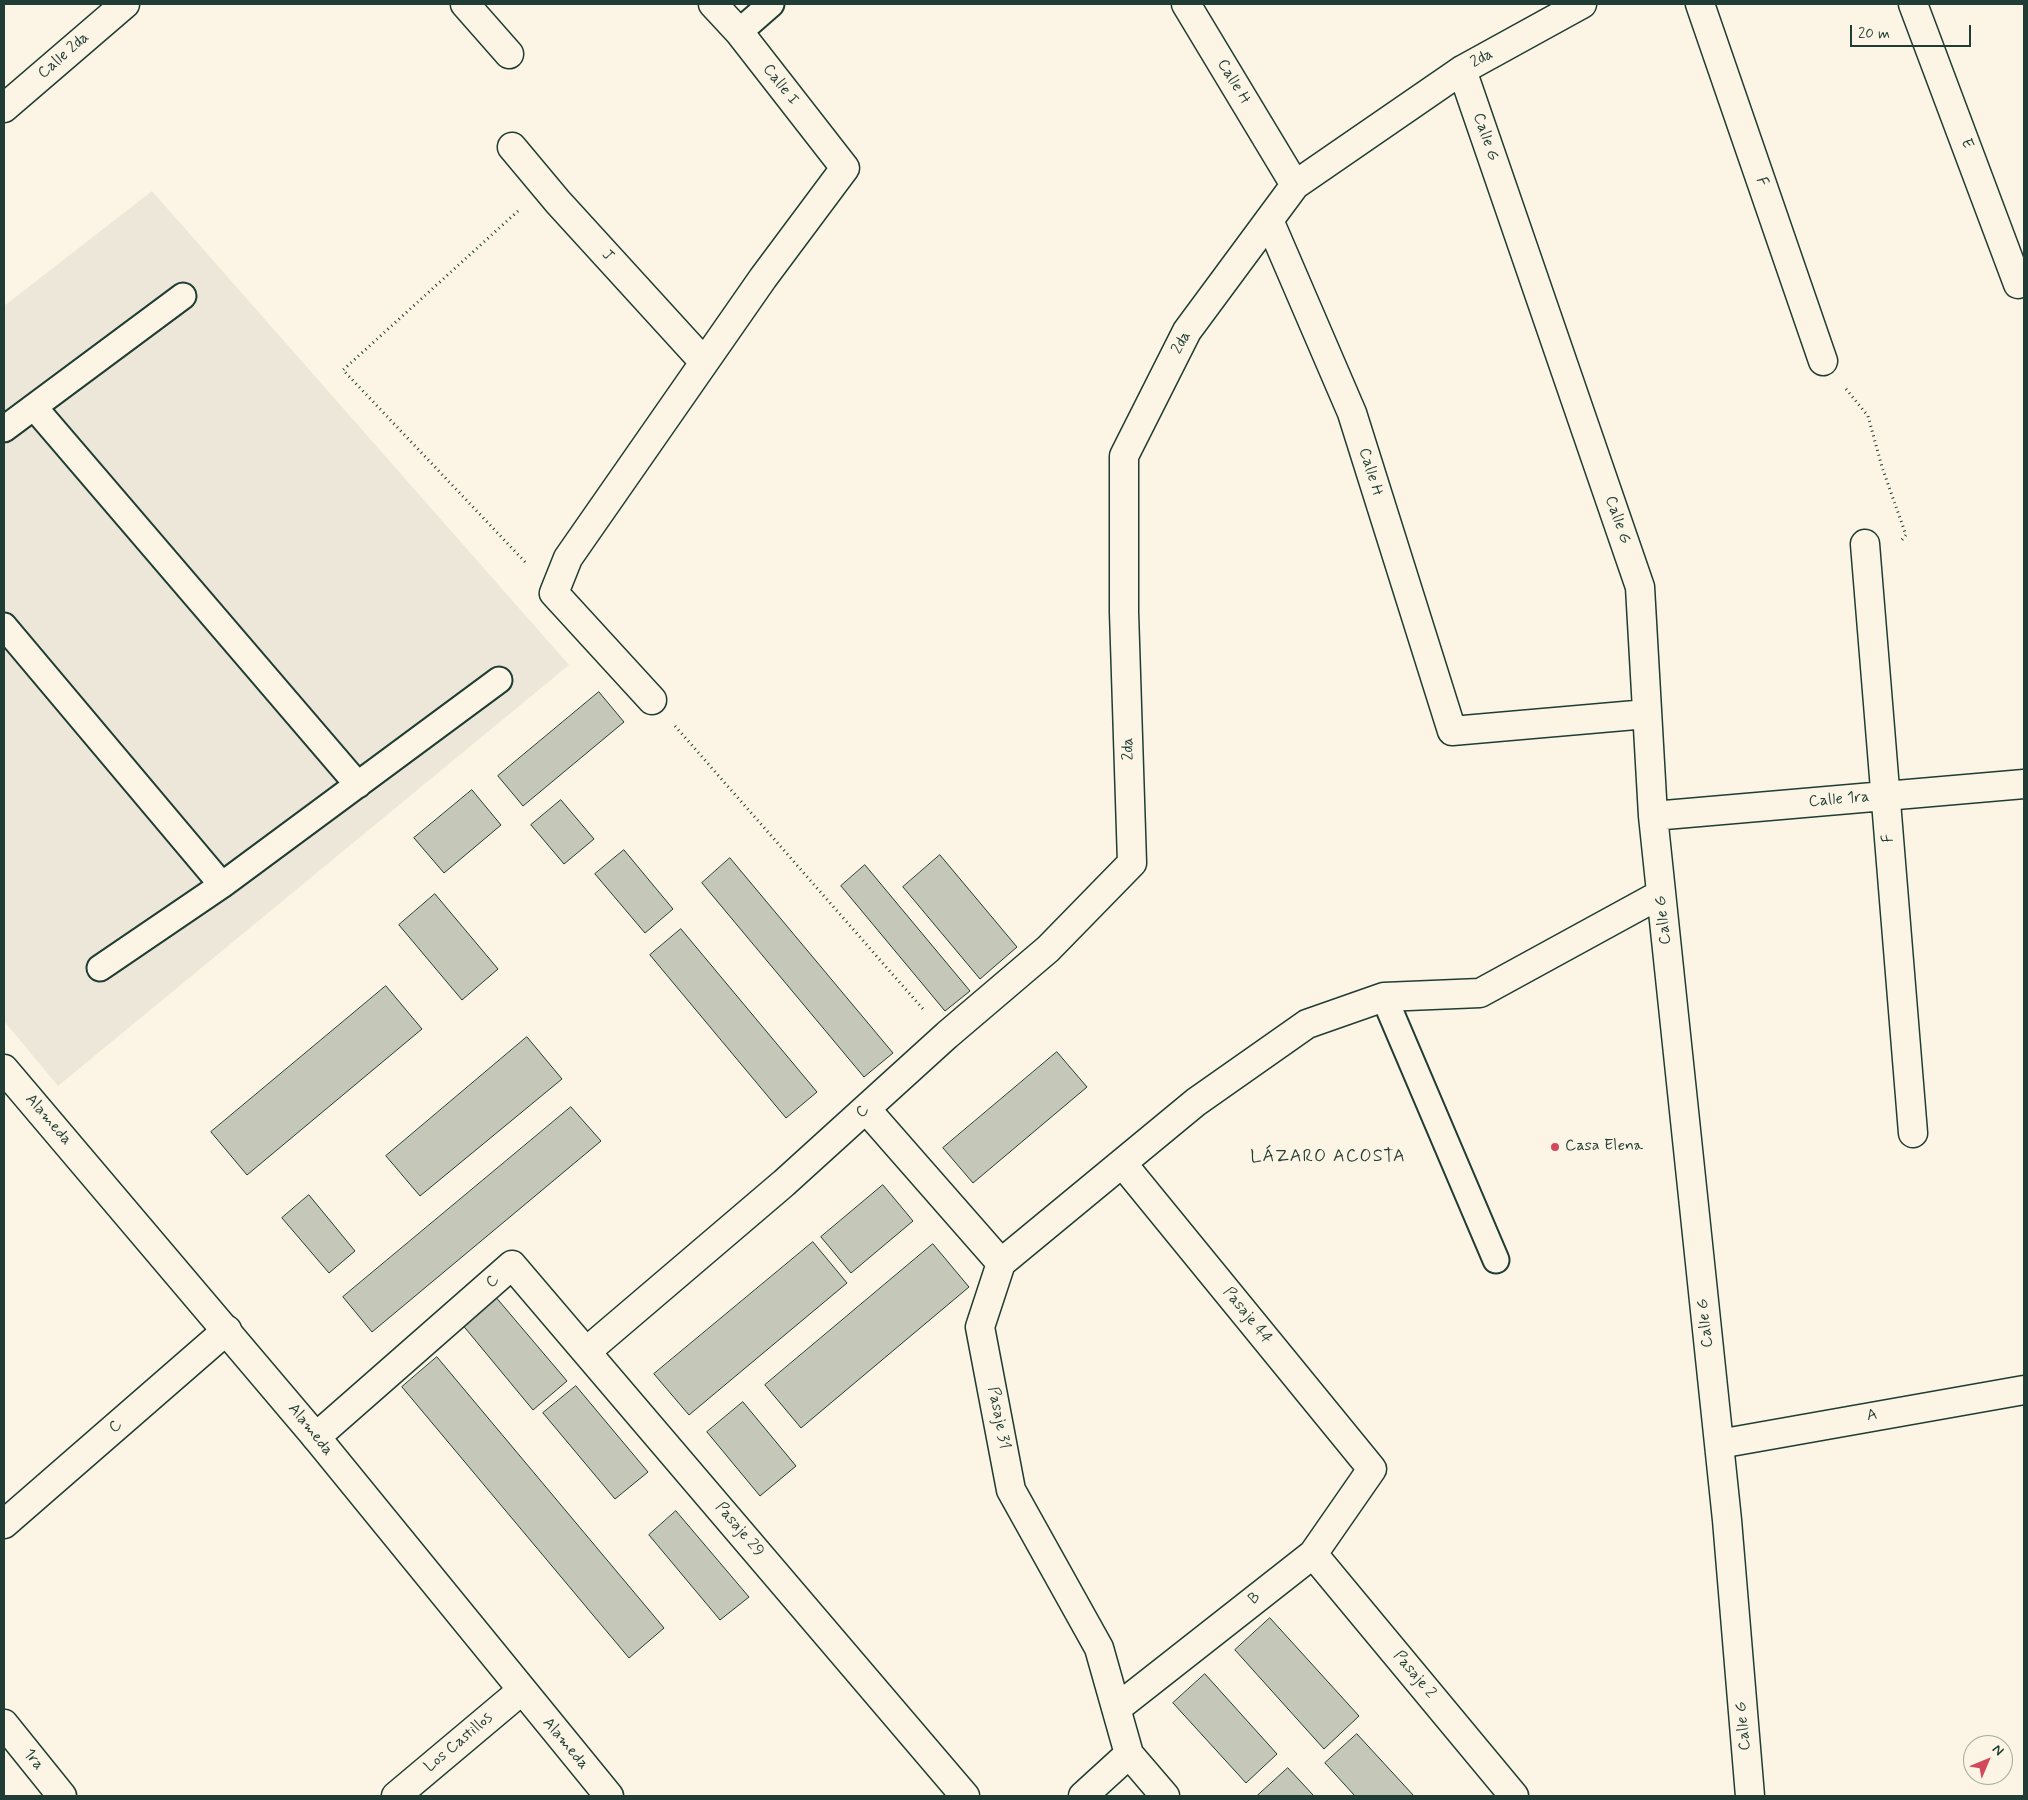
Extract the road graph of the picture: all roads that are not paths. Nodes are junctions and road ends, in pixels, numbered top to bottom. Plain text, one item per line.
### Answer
1 (125, 4) edge
2 (713, 4) edge
3 (770, 4) edge
4 (1186, 4) edge
5 (1582, 4) edge
6 (1700, 4) edge
7 (1913, 4) edge
8 (472, 6) edge
9 (739, 32) junction
10 (508, 54) dead end
11 (1462, 70) junction
12 (4, 108) edge
13 (512, 147) dead end
14 (1295, 186) junction
15 (1269, 220) junction
16 (2018, 284) dead end
17 (183, 296) dead end
18 (1823, 361) road end
19 (704, 362) junction
20 (34, 407) junction
21 (4, 429) edge
22 (1865, 544) dead end
23 (4, 626) edge
24 (499, 680) dead end
25 (652, 700) road end
26 (1647, 714) junction
27 (2024, 784) edge
28 (358, 785) junction
29 (1886, 796) junction
30 (1653, 816) junction
31 (1132, 863) joint
32 (222, 886) junction
33 (1662, 894) junction
34 (100, 968) dead end
35 (1384, 996) junction
36 (4, 1068) edge
37 (866, 1109) junction
38 (1913, 1133) dead end
39 (1122, 1163) junction
40 (1496, 1260) dead end
41 (1001, 1263) junction
42 (512, 1265) joint
43 (227, 1330) junction
44 (587, 1352) junction
45 (2024, 1390) edge
46 (316, 1437) junction
47 (1719, 1444) junction
48 (1372, 1469) joint
49 (4, 1524) edge
50 (1313, 1554) junction
51 (522, 1691) junction
52 (1116, 1708) junction
53 (4, 1724) edge
54 (1129, 1754) junction
55 (62, 1796) edge
56 (396, 1796) edge
57 (609, 1796) edge
58 (965, 1796) edge
59 (1083, 1796) edge
60 (1165, 1796) edge
61 (1514, 1796) edge
62 (1750, 1796) edge

1 - 12 street, Calle 2da
2 - 9 street, Calle I
3 - 9 lane
4 - 14 street, Calle H
5 - 11 street, 2da
6 - 18 street, F
7 - 16 street, E
8 - 10 street
9 - 19 street, Calle I
11 - 14 street, 2da
11 - 26 street, Calle G
13 - 19 street, J
14 - 15 street, 2da
15 - 26 street, Calle H
15 - 31 street, 2da
17 - 20 lane
19 - 25 street
20 - 21 lane
20 - 28 lane
22 - 29 street, F
23 - 32 lane
24 - 28 lane
26 - 30 street, Calle G
27 - 29 street, Calle 1ra
28 - 32 lane
29 - 30 street, Calle 1ra
29 - 38 street, F
30 - 33 street, Calle G
31 - 37 street, C
32 - 34 lane
33 - 35 street
33 - 47 street, Calle G
35 - 39 street
35 - 40 lane
36 - 43 street, Alameda
37 - 41 street
37 - 44 street, C
39 - 41 street
39 - 48 street, Pasaje 44
41 - 52 street, Pasaje 31
42 - 44 street, Pasaje 29
42 - 46 street, C
43 - 46 street, Alameda
43 - 49 street, C
44 - 58 street, Pasaje 29
45 - 47 street, A
46 - 51 street, Alameda
47 - 62 street, Calle G
48 - 50 street, B
50 - 52 street, B
50 - 61 street, Pasaje 2
51 - 56 street, Los Castillos
51 - 57 street, Alameda
52 - 54 street, Pasaje 31
53 - 55 street, 1ra
54 - 59 street
54 - 60 street

